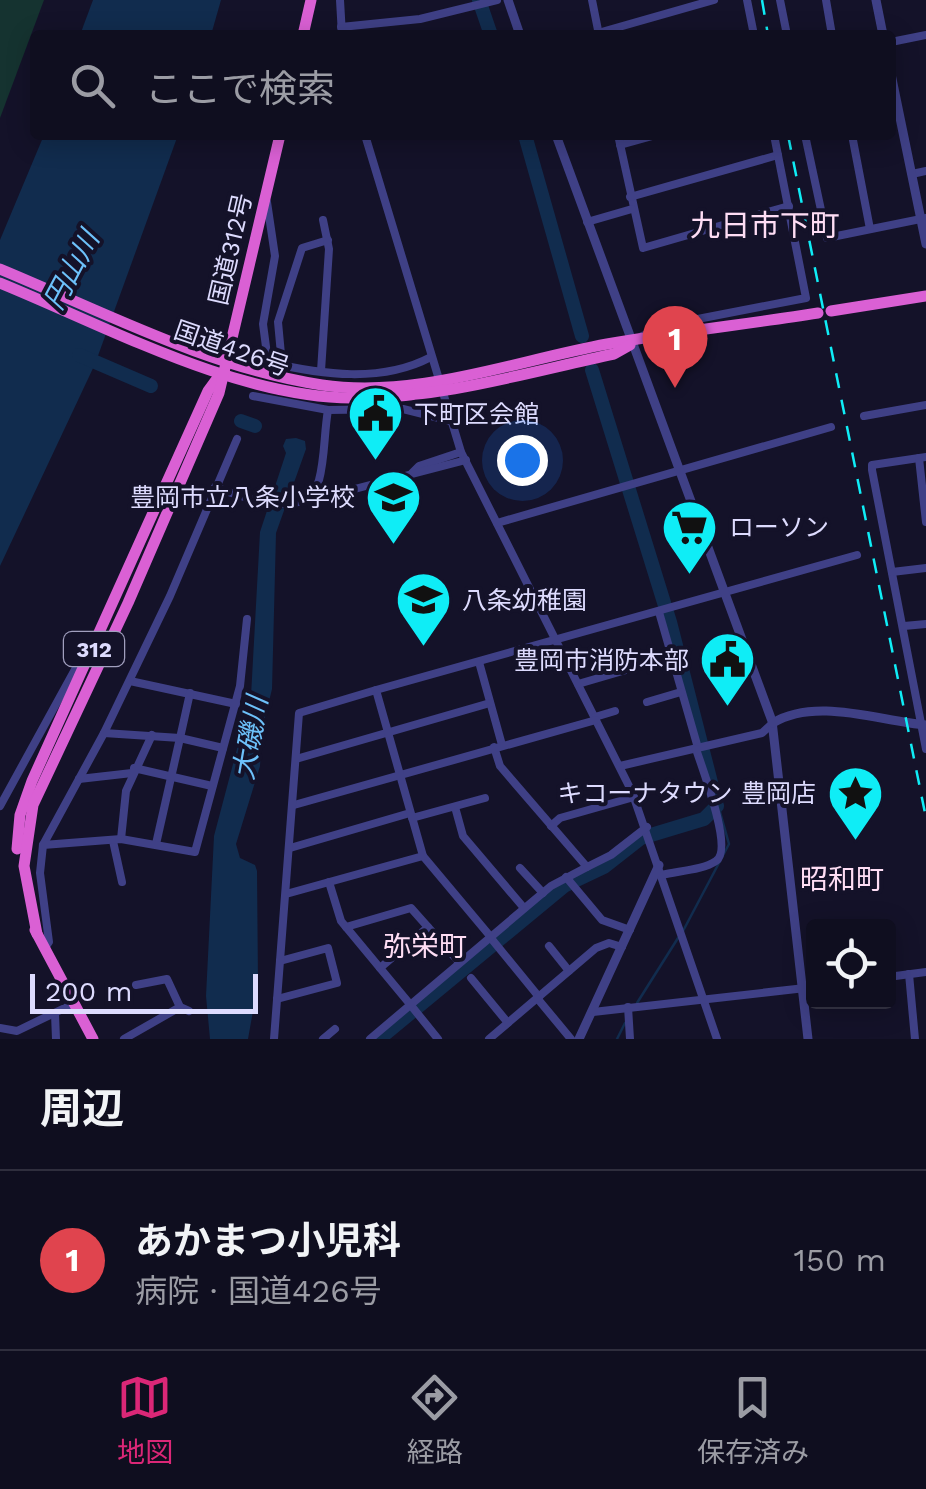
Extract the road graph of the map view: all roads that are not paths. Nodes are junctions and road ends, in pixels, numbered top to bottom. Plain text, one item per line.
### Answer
1 (311, 0) edge
2 (340, 0) edge
3 (498, 0) edge
4 (508, 0) edge
5 (592, 0) edge
6 (663, 0) edge
7 (714, 0) edge
8 (748, 0) edge
9 (780, 0) edge
10 (826, 0) edge
11 (876, 0) edge
12 (666, 14) junction
13 (304, 30) edge
14 (341, 30) edge
15 (348, 30) edge
16 (518, 30) edge
17 (597, 30) edge
18 (612, 30) edge
19 (753, 30) edge
20 (786, 30) edge
21 (831, 30) edge
22 (882, 30) edge
23 (926, 35) edge
24 (896, 41) edge
25 (896, 98) edge
26 (279, 140) edge
27 (367, 140) edge
28 (558, 140) edge
29 (619, 140) edge
30 (775, 140) edge
31 (807, 140) edge
32 (853, 140) edge
33 (778, 155) junction
34 (926, 171) edge
35 (912, 174) junction
36 (266, 197) junction
37 (630, 197) junction
38 (789, 206) junction
39 (632, 209) junction
40 (924, 218) edge
41 (322, 220) dead end
42 (588, 222) junction
43 (870, 229) junction
44 (328, 240) junction
45 (926, 244) edge
46 (0, 270) edge
47 (0, 283) edge
48 (926, 296) edge
49 (832, 310) dead end
50 (818, 313) dead end
51 (633, 343) junction
52 (432, 358) junction
53 (204, 359) junction
54 (282, 365) junction
55 (224, 367) junction
56 (322, 371) junction
57 (263, 383) junction
58 (439, 385) junction
59 (926, 404) edge
60 (328, 410) junction
61 (864, 416) dead end
62 (451, 421) junction
63 (831, 427) dead end
64 (237, 439) dead end
65 (464, 456) junction
66 (923, 458) edge
67 (680, 470) junction
68 (215, 487) junction
69 (320, 498) dead end
70 (926, 522) edge
71 (497, 523) junction
72 (858, 554) dead end
73 (926, 568) edge
74 (892, 572) junction
75 (725, 593) junction
76 (659, 612) junction
77 (247, 620) dead end
78 (926, 624) edge
79 (904, 626) junction
80 (556, 640) junction
81 (89, 644) dead end
82 (479, 662) junction
83 (626, 670) dead end
84 (130, 681) junction
85 (578, 684) junction
86 (376, 690) junction
87 (682, 692) junction
88 (190, 693) junction
89 (490, 702) junction
90 (647, 702) dead end
91 (236, 704) junction
92 (615, 711) dead end
93 (596, 719) junction
94 (773, 723) junction
95 (924, 725) edge
96 (388, 732) junction
97 (104, 734) junction
98 (152, 735) junction
99 (180, 738) junction
100 (498, 746) junction
101 (223, 748) junction
102 (697, 748) junction
103 (926, 748) edge
104 (296, 759) junction
105 (620, 766) junction
106 (133, 771) junction
107 (398, 773) junction
108 (172, 777) junction
109 (79, 779) junction
110 (212, 786) junction
111 (634, 796) junction
112 (485, 798) dead end
113 (294, 805) junction
114 (0, 806) edge
115 (455, 807) junction
116 (411, 816) junction
117 (551, 826) junction
118 (646, 827) junction
119 (117, 840) junction
120 (156, 844) junction
121 (43, 845) junction
122 (290, 848) junction
123 (422, 856) junction
124 (587, 867) junction
125 (520, 868) dead end
126 (660, 870) junction
127 (569, 881) junction
128 (122, 882) dead end
129 (329, 882) junction
130 (543, 893) junction
131 (286, 894) junction
132 (524, 908) junction
133 (428, 926) junction
134 (346, 927) junction
135 (630, 930) junction
136 (492, 939) junction
137 (549, 946) dead end
138 (622, 947) junction
139 (44, 949) junction
140 (280, 960) junction
141 (459, 962) junction
142 (380, 968) junction
143 (570, 971) junction
144 (926, 972) edge
145 (806, 973) edge
146 (910, 974) junction
147 (896, 976) edge
148 (471, 978) dead end
149 (136, 985) dead end
150 (806, 988) edge
151 (538, 998) junction
152 (277, 999) junction
153 (704, 1000) junction
154 (73, 1004) junction
155 (412, 1007) junction
156 (628, 1007) junction
157 (808, 1009) edge
158 (593, 1012) junction
159 (55, 1014) junction
160 (508, 1024) junction
161 (0, 1028) edge
162 (335, 1028) dead end
163 (18, 1035) edge
164 (56, 1039) edge
165 (93, 1039) edge
166 (124, 1039) edge
167 (274, 1039) edge
168 (323, 1039) edge
169 (370, 1039) edge
170 (438, 1039) edge
171 (489, 1039) edge
172 (575, 1039) edge
173 (630, 1039) edge
174 (717, 1039) edge
175 (808, 1039) edge
176 (915, 1039) edge

1 - 13 highway
2 - 14 street
3 - 15 street
4 - 16 street
5 - 17 street
6 - 12 street
7 - 12 street
8 - 19 street
9 - 20 street
10 - 21 street
11 - 22 street
12 - 18 street
23 - 24 street
25 - 35 street
26 - 36 highway, 国道312号 / 312
27 - 52 street
28 - 42 street
29 - 37 street
30 - 33 street
31 - 43 street
32 - 43 street
33 - 37 street
33 - 38 street
34 - 35 street
35 - 40 street
36 - 55 highway, 国道312号 / 312
36 - 57 street
37 - 39 street
38 - 39 street
38 - 51 street
39 - 42 street
40 - 43 street
40 - 45 street
41 - 44 street
42 - 51 street
44 - 54 street
44 - 56 street
46 - 53 highway, 国道426号
47 - 53 highway, 国道426号
48 - 49 highway
50 - 51 highway, 国道426号
51 - 58 highway, 国道426号
51 - 67 street
52 - 56 street
52 - 58 street
53 - 55 highway, 国道426号
54 - 56 street
54 - 57 street
55 - 57 highway, 国道426号
55 - 139 highway, 国道312号 / 312
57 - 58 highway, 国道426号
57 - 60 street
58 - 62 street
59 - 61 street
60 - 62 street
60 - 68 street
62 - 65 street
63 - 67 street
64 - 68 street
65 - 69 street
65 - 71 street
66 - 70 street
66 - 74 street
67 - 71 street
67 - 75 street
68 - 84 street
71 - 80 street
72 - 75 street
73 - 74 street
74 - 79 street
75 - 76 street
75 - 94 street
76 - 80 street
76 - 87 street
77 - 91 street
78 - 79 street
79 - 95 street
80 - 82 street
80 - 85 street
81 - 114 street
82 - 86 street
82 - 89 street
83 - 85 street
84 - 88 street
84 - 97 street
85 - 93 street
86 - 96 street
86 - 104 street
87 - 90 street
87 - 102 street
88 - 91 street
88 - 99 street
89 - 96 street
89 - 100 street
91 - 101 street
92 - 93 street
93 - 100 street
93 - 105 street
94 - 95 street
94 - 102 street
94 - 145 street
95 - 103 street
96 - 104 street
96 - 107 street
97 - 98 street
97 - 109 street
98 - 99 street
98 - 106 street
99 - 101 street
99 - 108 street
100 - 107 street
100 - 117 street
101 - 110 street
102 - 105 street
102 - 126 street
104 - 113 street
105 - 111 street
106 - 108 street
106 - 109 street
106 - 119 street
107 - 113 street
107 - 116 street
108 - 110 street
108 - 120 street
109 - 121 street
110 - 120 street
111 - 117 street
111 - 118 street
112 - 115 street
113 - 122 street
115 - 116 street
115 - 132 street
116 - 122 street
116 - 123 street
117 - 124 street
118 - 124 street
118 - 126 street
119 - 120 street
119 - 121 street
119 - 128 street
121 - 139 street
122 - 131 street
123 - 129 street
123 - 136 street
124 - 127 street
125 - 130 street
126 - 135 street
126 - 153 street
127 - 130 street
127 - 135 street
129 - 131 street
129 - 134 street
130 - 132 street
131 - 140 street
132 - 136 street
133 - 134 street
133 - 141 street
133 - 142 street
134 - 142 street
135 - 138 street
136 - 141 street
136 - 151 street
137 - 143 street
138 - 143 street
138 - 158 street
139 - 154 highway, 国道312号 / 312
140 - 152 street
140 - 152 street
141 - 155 street
142 - 155 street
143 - 151 street
144 - 146 street
146 - 147 street
146 - 176 street
148 - 160 street
149 - 166 street
150 - 153 street
151 - 160 street
151 - 172 street
152 - 167 street
153 - 156 street
153 - 174 street
154 - 159 street
154 - 165 highway, 国道312号 / 312
155 - 169 street
155 - 170 street
156 - 158 street
156 - 173 street
157 - 175 street
158 - 172 street
159 - 163 street
159 - 164 street
160 - 171 street
161 - 163 street
162 - 168 street

